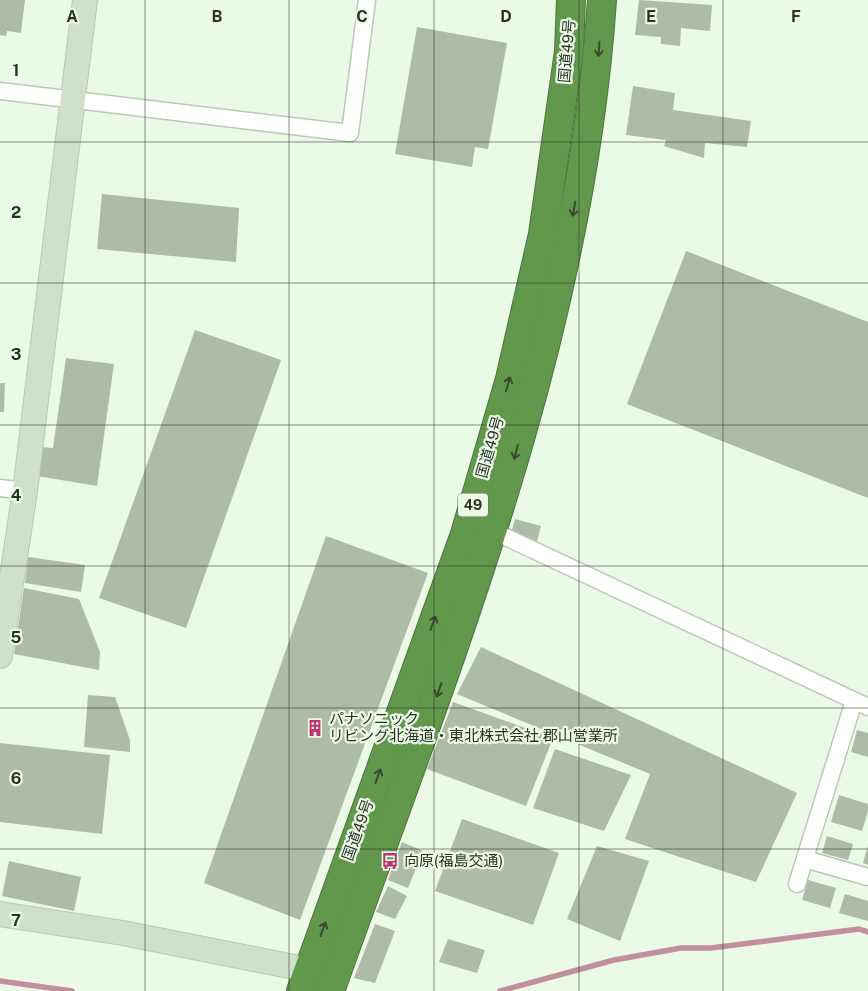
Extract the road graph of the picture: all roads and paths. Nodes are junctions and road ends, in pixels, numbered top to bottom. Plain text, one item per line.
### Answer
1 (85, 0) edge
2 (367, 0) edge
3 (571, 0) edge
4 (602, 0) edge
5 (0, 91) edge
6 (71, 100) junction
7 (0, 488) edge
8 (25, 491) junction
9 (493, 531) junction
10 (0, 656) edge
11 (861, 704) edge
12 (805, 859) junction
13 (868, 877) edge
14 (797, 884) dead end
15 (0, 914) edge
16 (305, 980) edge
17 (330, 991) edge

1 - 6 street
2 - 6 street
16 -> 3 highway, 国道49号 / 49
4 -> 9 highway, 国道49号 / 49
5 - 6 street
6 - 8 street
7 - 8 street
8 - 10 street
9 - 11 street
9 -> 17 highway, 国道49号 / 49
11 - 12 street
12 - 13 street
12 - 14 street
15 - 16 street

